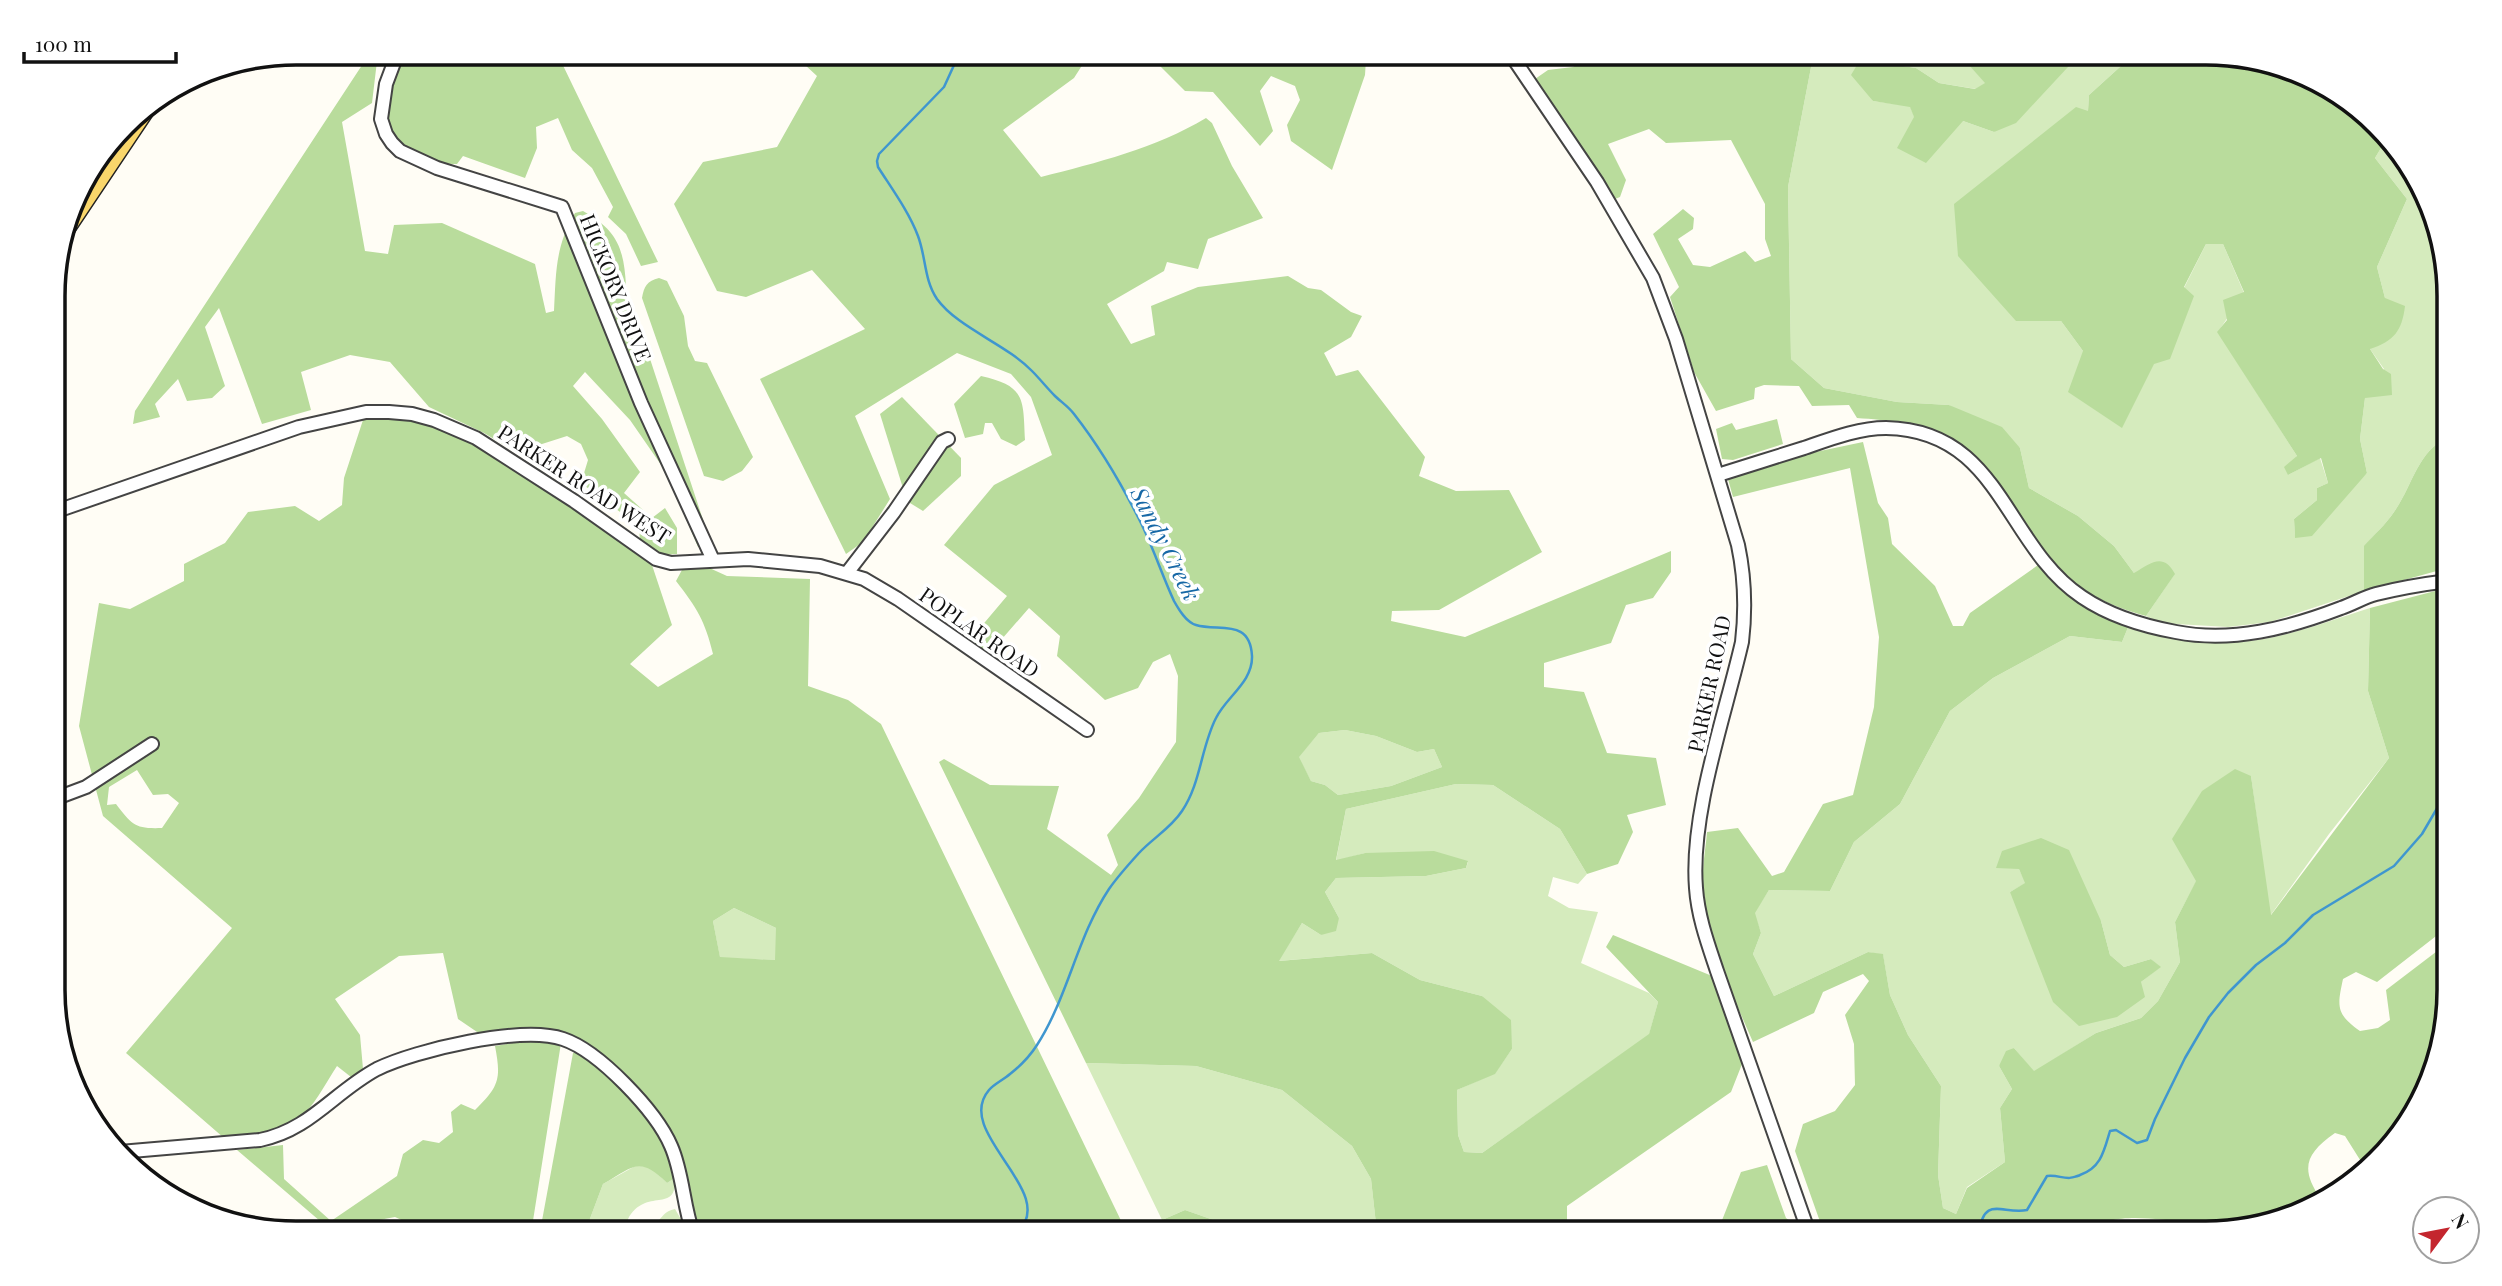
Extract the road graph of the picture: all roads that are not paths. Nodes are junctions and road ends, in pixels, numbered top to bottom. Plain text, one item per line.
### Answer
1 (393, 65) edge
2 (1518, 65) edge
3 (128, 137) edge
4 (87, 198) edge
5 (948, 439) dead end
6 (1718, 475) junction
7 (65, 508) edge
8 (713, 560) junction
9 (847, 573) junction
10 (2437, 583) edge
11 (1087, 730) dead end
12 (152, 744) dead end
13 (65, 795) edge
14 (130, 1151) edge
15 (690, 1221) edge
16 (1805, 1221) edge

1 - 8 street, HICKORY DRIVE
2 - 6 street, PARKER ROAD
3 - 4 main road
5 - 9 street
6 - 10 street
6 - 16 street, PARKER ROAD
7 - 8 street, PARKER ROAD WEST
8 - 9 street, PARKER ROAD WEST
9 - 11 street, POPLAR ROAD
12 - 13 street
14 - 15 street

